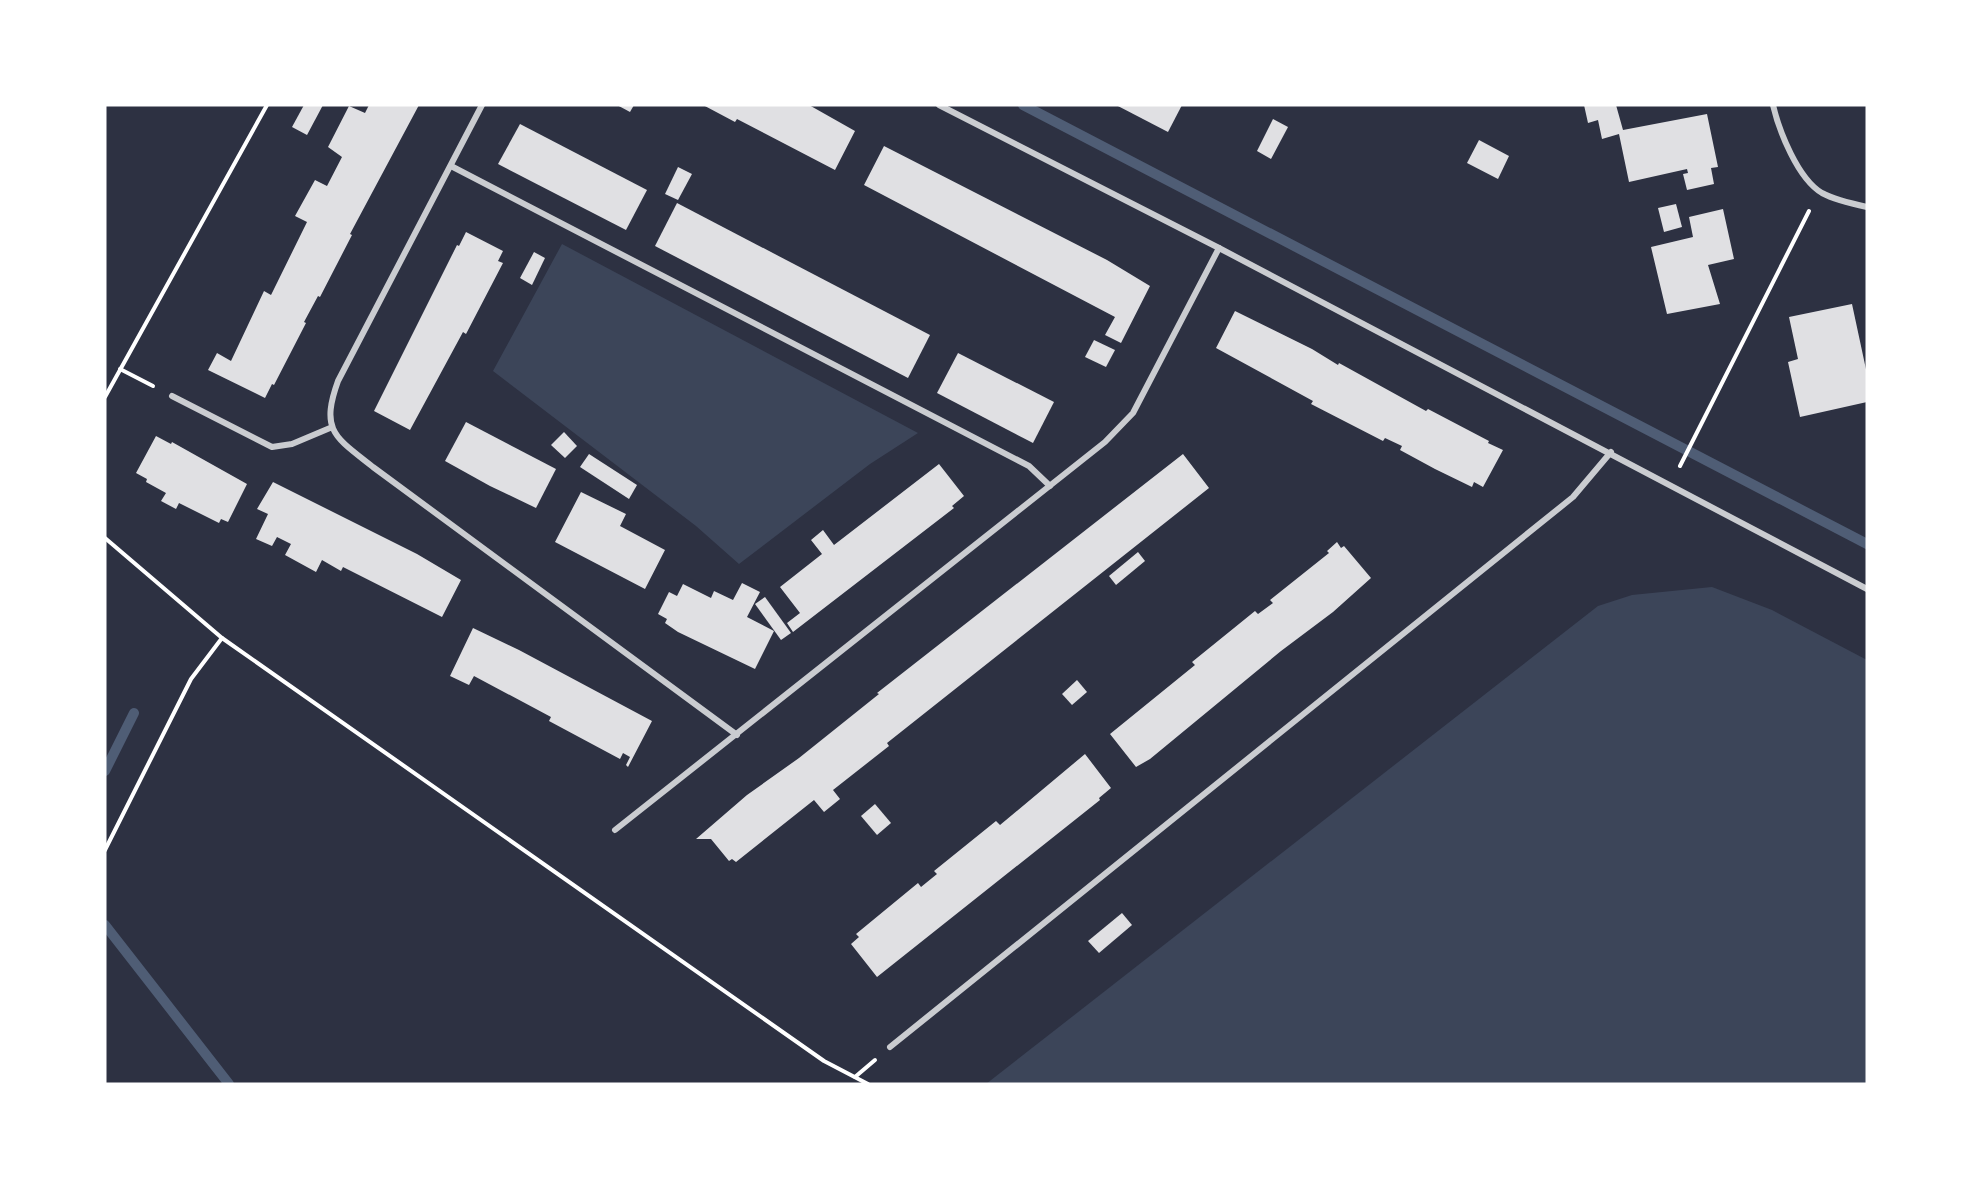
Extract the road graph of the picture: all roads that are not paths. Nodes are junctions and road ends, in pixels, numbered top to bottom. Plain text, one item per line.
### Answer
1 (482, 105) edge
2 (939, 105) edge
3 (1773, 105) edge
4 (451, 166) junction
5 (1867, 207) edge
6 (1219, 248) junction
7 (172, 396) road end
8 (330, 428) junction
9 (1611, 452) junction
10 (1050, 486) junction
11 (1867, 589) edge
12 (737, 735) junction
13 (615, 830) dead end
14 (890, 1047) dead end

1 - 4 street
2 - 6 street
3 - 5 street
4 - 8 street
4 - 10 street
6 - 9 street
6 - 10 street
7 - 8 street
8 - 12 street
9 - 11 street
9 - 14 street
10 - 12 street
12 - 13 street

